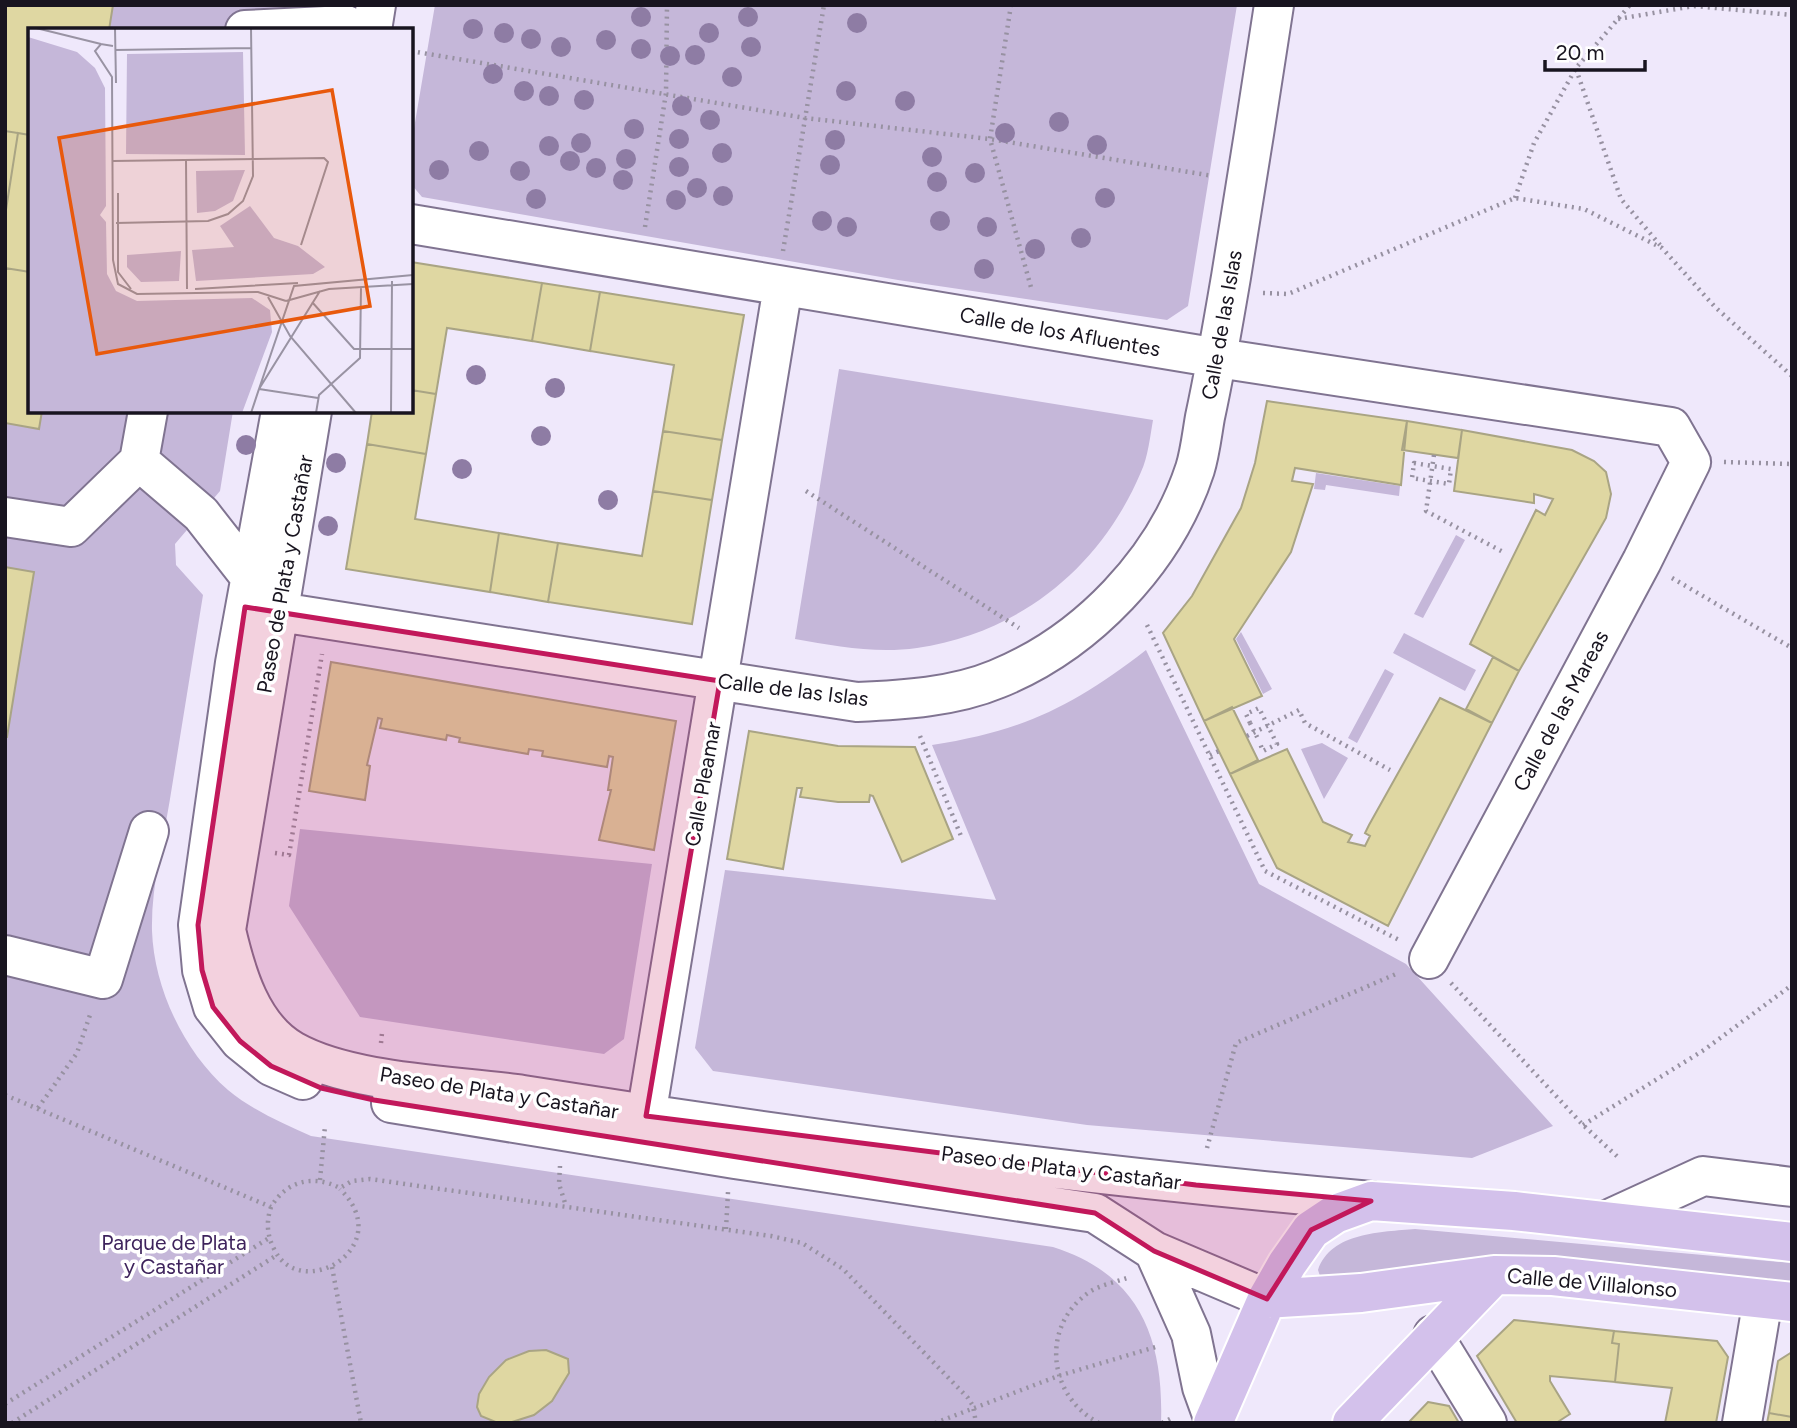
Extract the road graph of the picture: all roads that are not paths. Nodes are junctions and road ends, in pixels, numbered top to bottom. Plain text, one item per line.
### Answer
1 (1274, 5) edge
2 (358, 19) edge
3 (266, 28) edge
4 (413, 224) edge
5 (782, 274) junction
6 (1218, 358) junction
7 (148, 413) edge
8 (281, 413) edge
9 (311, 413) edge
10 (139, 461) junction
11 (1691, 461) joint
12 (5, 517) edge
13 (258, 599) junction
14 (720, 681) junction
15 (149, 831) dead end
16 (5, 955) edge
17 (1429, 959) road end
18 (646, 1116) junction
19 (1792, 1187) edge
20 (1371, 1201) junction
21 (1607, 1220) junction
22 (1792, 1242) edge
23 (1143, 1264) junction
24 (1494, 1275) junction
25 (1267, 1299) junction
26 (1777, 1300) edge
27 (1433, 1335) junction
28 (1214, 1422) edge
29 (1352, 1423) edge
30 (1486, 1423) edge
31 (1742, 1423) edge

1 - 6 street, Calle de las Islas
2 - 3 street
4 - 5 street, Calle de los Afluentes
5 - 6 street, Calle de los Afluentes
5 - 14 street, Calle Pleamar
6 - 11 street, Calle de los Afluentes
6 - 14 street, Calle de las Islas
7 - 10 street
8 - 13 street, Paseo de Plata y Castañar
9 - 13 street, Paseo de Plata y Castañar
10 - 12 street
10 - 13 street
11 - 17 street, Calle de las Mareas
13 - 14 street, Calle de las Islas
13 - 18 street, Paseo de Plata y Castañar
13 - 23 street, Paseo de Plata y Castañar
14 - 18 street, Calle Pleamar
15 - 16 street
18 - 20 street, Paseo de Plata y Castañar
19 - 21 street
20 - 21 main road
20 - 25 main road
21 - 22 main road
23 - 25 street, Paseo de Plata y Castañar
23 - 28 street
24 - 25 main road, Calle de Villalonso
24 - 26 main road, Calle de Villalonso
24 - 27 main road
25 - 28 main road
26 - 31 street
27 - 29 main road
27 - 30 street

